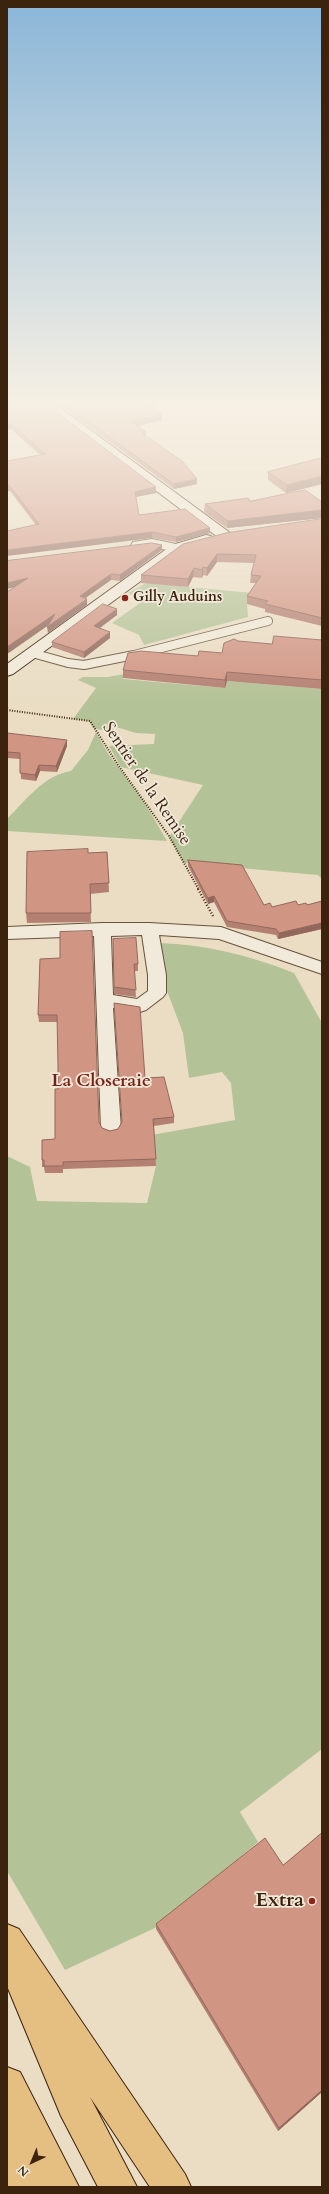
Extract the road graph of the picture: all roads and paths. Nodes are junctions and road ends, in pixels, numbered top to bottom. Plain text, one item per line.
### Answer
1 (185, 501) edge
2 (122, 547) edge
3 (177, 548) junction
4 (268, 621) dead end
5 (32, 653) junction
6 (7, 671) edge
7 (7, 710) edge
8 (102, 929) junction
9 (149, 929) junction
10 (7, 933) edge
11 (221, 933) junction
12 (322, 968) edge
13 (104, 1000) junction
14 (111, 1129) edge
15 (7, 1941) edge
16 (7, 1947) edge
17 (12, 2094) edge
18 (24, 2187) edge
19 (60, 2187) edge
20 (118, 2187) edge
21 (172, 2187) edge

1 - 3 street
2 - 3 street
3 - 5 street
4 - 5 lane
5 - 6 street
7 - 11 path, Sentier de la Remise
8 - 9 street
8 - 10 street
8 - 13 street
9 - 11 street
9 - 13 street
11 - 12 street
13 - 14 street
15 - 21 highway
16 - 20 highway
17 - 18 highway
17 - 19 highway

